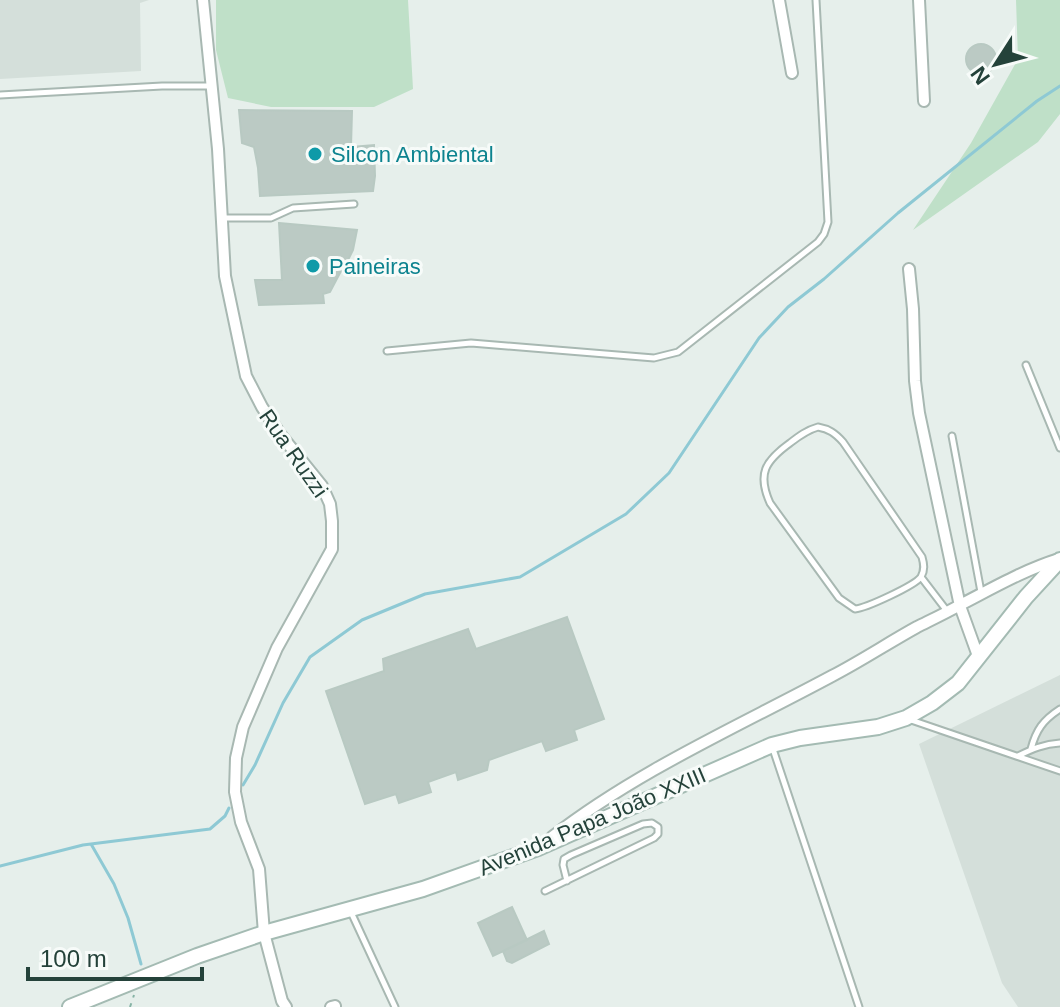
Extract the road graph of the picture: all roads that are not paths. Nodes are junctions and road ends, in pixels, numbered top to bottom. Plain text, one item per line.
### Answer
1 (203, 0) edge
2 (779, 0) edge
3 (816, 0) edge
4 (919, 0) edge
5 (792, 73) dead end
6 (211, 86) junction
7 (0, 95) edge
8 (924, 101) dead end
9 (354, 204) dead end
10 (222, 218) junction
11 (909, 269) dead end
12 (387, 351) dead end
13 (1026, 365) dead end
14 (952, 436) dead end
15 (1060, 448) edge
16 (1060, 560) edge
17 (921, 577) junction
18 (981, 593) junction
19 (960, 606) junction
20 (948, 612) junction
21 (978, 656) junction
22 (1060, 709) edge
23 (906, 718) junction
24 (1060, 743) edge
25 (772, 745) junction
26 (1031, 749) junction
27 (1017, 757) junction
28 (1060, 771) edge
29 (538, 848) junction
30 (567, 881) junction
31 (545, 891) dead end
32 (350, 909) junction
33 (264, 933) junction
34 (70, 1007) edge
35 (286, 1007) edge
36 (395, 1007) edge
37 (859, 1007) edge

1 - 6 street, Rua Ruzzi
2 - 5 street
3 - 12 lane
4 - 8 street
6 - 7 lane
6 - 10 street, Rua Ruzzi
9 - 10 lane
10 - 33 street, Rua Ruzzi
11 - 19 street
13 - 15 lane
14 - 18 lane
16 - 18 street
16 - 21 street, Avenida Papa João XXIII
17 - 17 lane
17 - 20 lane
18 - 19 street
19 - 20 street
19 - 21 street
20 - 29 street
21 - 23 street, Avenida Papa João XXIII
22 - 26 lane
23 - 25 street, Avenida Papa João XXIII
23 - 27 lane
24 - 26 lane
25 - 29 street, Avenida Papa João XXIII
25 - 37 lane
26 - 27 lane
27 - 28 lane
29 - 32 street, Avenida Papa João XXIII
30 - 30 lane
30 - 31 lane
32 - 33 street, Avenida Papa João XXIII
32 - 36 lane
33 - 34 street, Avenida Papa João XXIII
33 - 35 street, Rua Ruzzi

